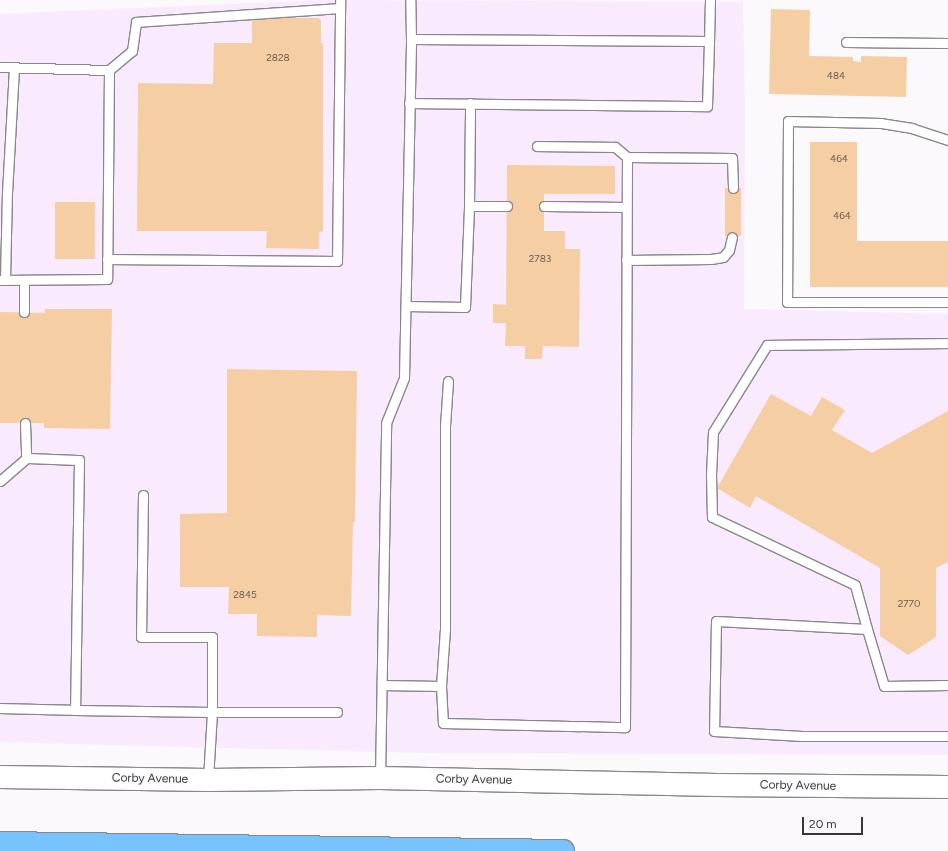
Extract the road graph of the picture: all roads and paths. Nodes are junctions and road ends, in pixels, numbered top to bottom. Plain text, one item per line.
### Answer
1 (410, 0) edge
2 (710, 0) edge
3 (340, 4) edge
4 (411, 39) junction
5 (709, 41) junction
6 (846, 42) dead end
7 (948, 43) edge
8 (0, 67) edge
9 (14, 67) junction
10 (109, 70) junction
11 (409, 103) junction
12 (470, 103) junction
13 (948, 140) edge
14 (537, 146) dead end
15 (627, 157) junction
16 (733, 188) dead end
17 (469, 206) junction
18 (507, 206) dead end
19 (544, 206) dead end
20 (626, 207) junction
21 (732, 237) dead end
22 (107, 259) junction
23 (626, 260) junction
24 (2, 280) edge
25 (24, 280) junction
26 (948, 302) edge
27 (406, 306) junction
28 (24, 312) dead end
29 (948, 344) edge
30 (448, 380) dead end
31 (25, 423) dead end
32 (26, 458) junction
33 (0, 481) edge
34 (142, 495) dead end
35 (867, 628) junction
36 (382, 685) junction
37 (948, 685) edge
38 (441, 686) junction
39 (0, 708) edge
40 (75, 710) junction
41 (212, 712) junction
42 (337, 712) dead end
43 (948, 736) edge
44 (0, 777) edge
45 (380, 778) junction
46 (208, 780) junction
47 (948, 787) edge
48 (0, 843) edge
49 (563, 851) edge

1 - 4 lane
2 - 5 lane
3 - 10 lane
3 - 22 lane
4 - 5 lane
4 - 11 lane
5 - 12 lane
6 - 7 lane
8 - 9 lane
9 - 10 lane
9 - 24 lane
10 - 22 lane
11 - 12 lane
11 - 27 lane
12 - 17 lane
13 - 26 lane
14 - 15 lane
15 - 16 lane
15 - 20 lane
17 - 18 lane
17 - 27 lane
19 - 20 lane
20 - 23 lane
21 - 23 lane
22 - 25 lane
23 - 38 lane
24 - 25 lane
25 - 28 lane
27 - 36 lane
29 - 35 lane
30 - 38 lane
31 - 32 lane
32 - 33 lane
32 - 40 lane
34 - 41 lane
35 - 37 lane
35 - 43 lane
36 - 38 lane
36 - 45 lane
39 - 40 lane
40 - 41 lane
41 - 42 lane
41 - 46 lane
44 - 46 street, Corby Avenue
45 - 46 street, Corby Avenue
45 - 47 street, Corby Avenue
48 - 49 highway

